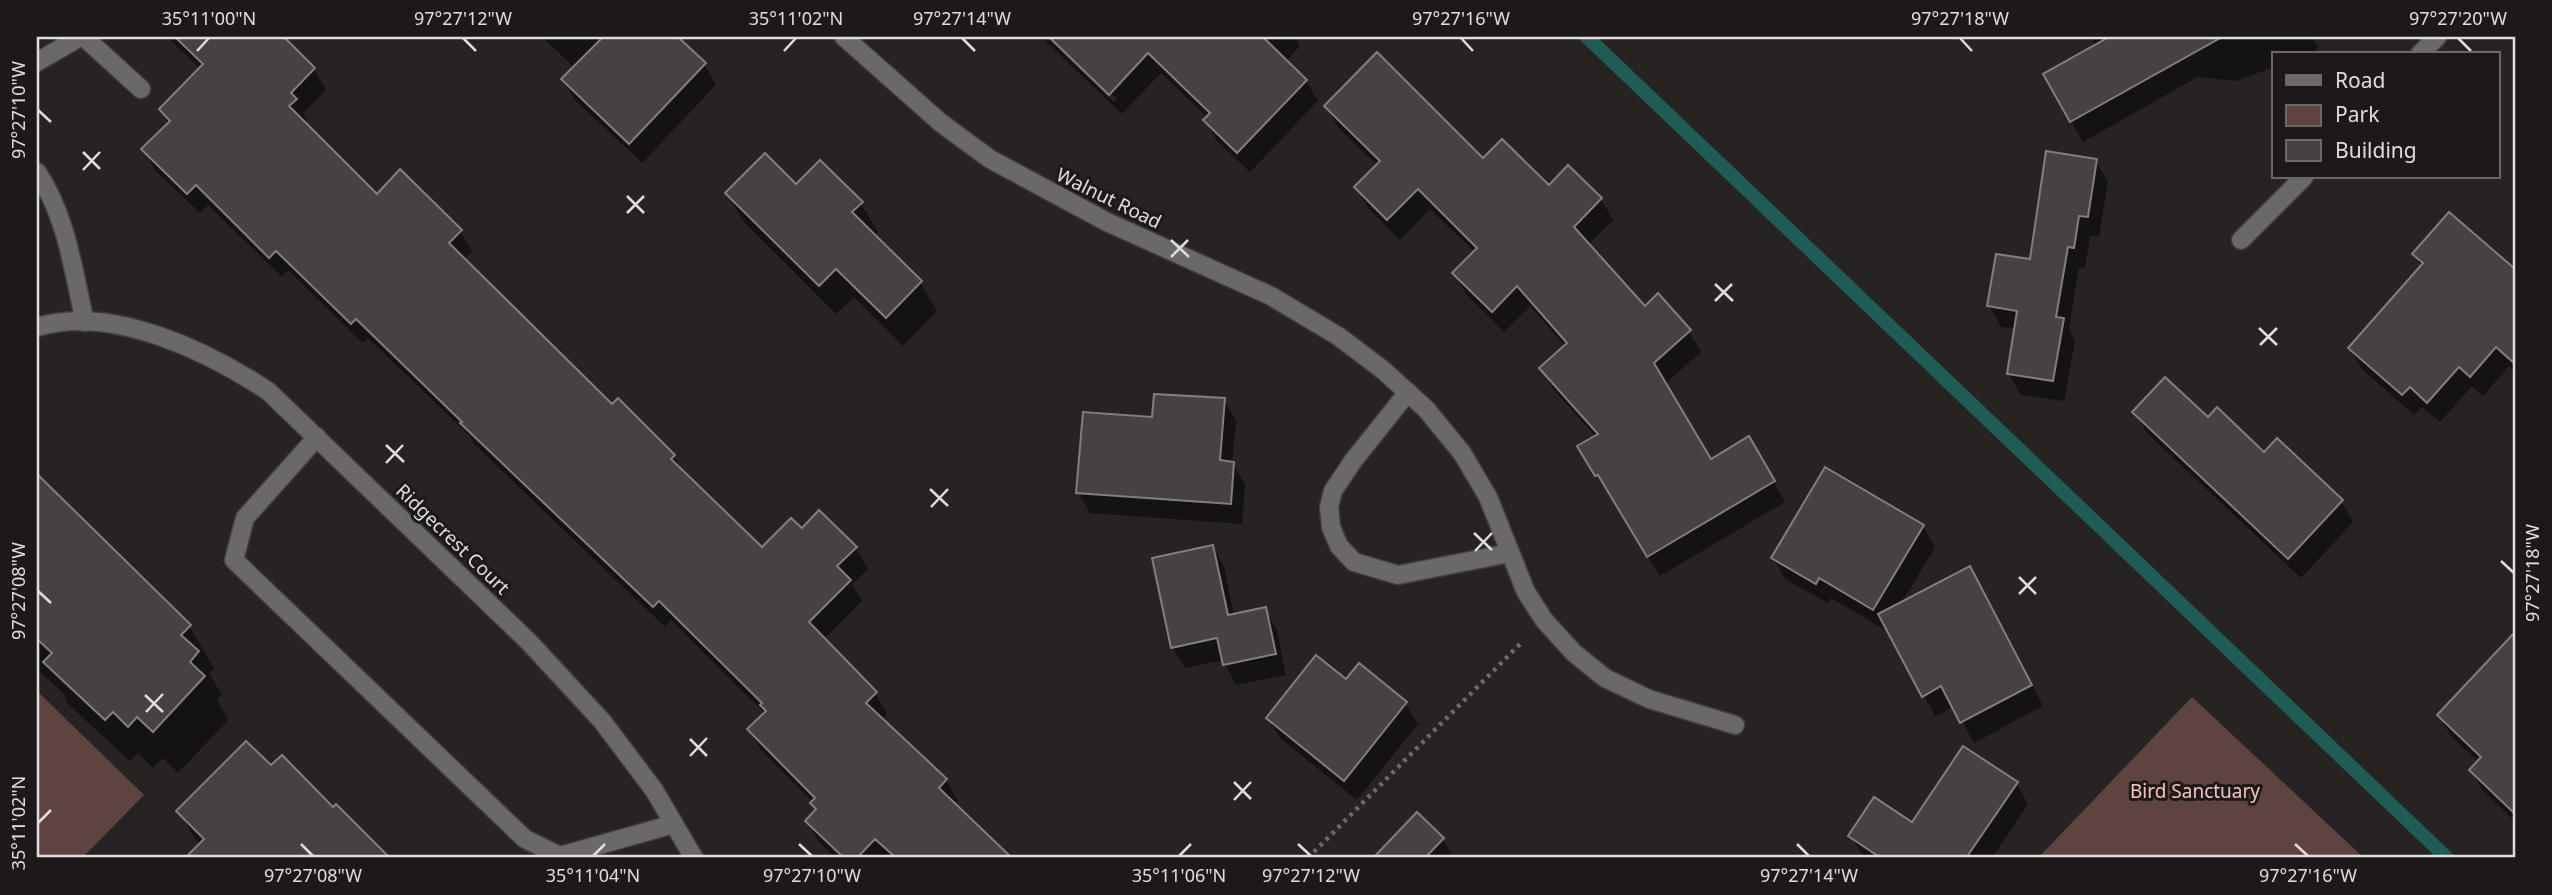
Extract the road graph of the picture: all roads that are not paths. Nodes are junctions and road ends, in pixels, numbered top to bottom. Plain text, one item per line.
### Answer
1 (82, 37) edge
2 (844, 37) edge
3 (2437, 37) edge
4 (2422, 52) edge
5 (37, 62) edge
6 (141, 89) dead end
7 (37, 172) edge
8 (2303, 178) edge
9 (2241, 240) dead end
10 (85, 322) junction
11 (37, 327) edge
12 (1408, 393) junction
13 (317, 437) junction
14 (1510, 553) junction
15 (1735, 724) dead end
16 (674, 824) junction
17 (694, 858) edge

1 - 5 street
1 - 6 street
2 - 12 street, Walnut Road
3 - 4 street
7 - 10 street
8 - 9 street
10 - 11 street, Ridgecrest Court
10 - 13 street, Ridgecrest Court
12 - 14 street, Walnut Road
12 - 14 street
13 - 16 street, Ridgecrest Court
13 - 16 street
14 - 15 street, Walnut Road
16 - 17 street, Ridgecrest Court

